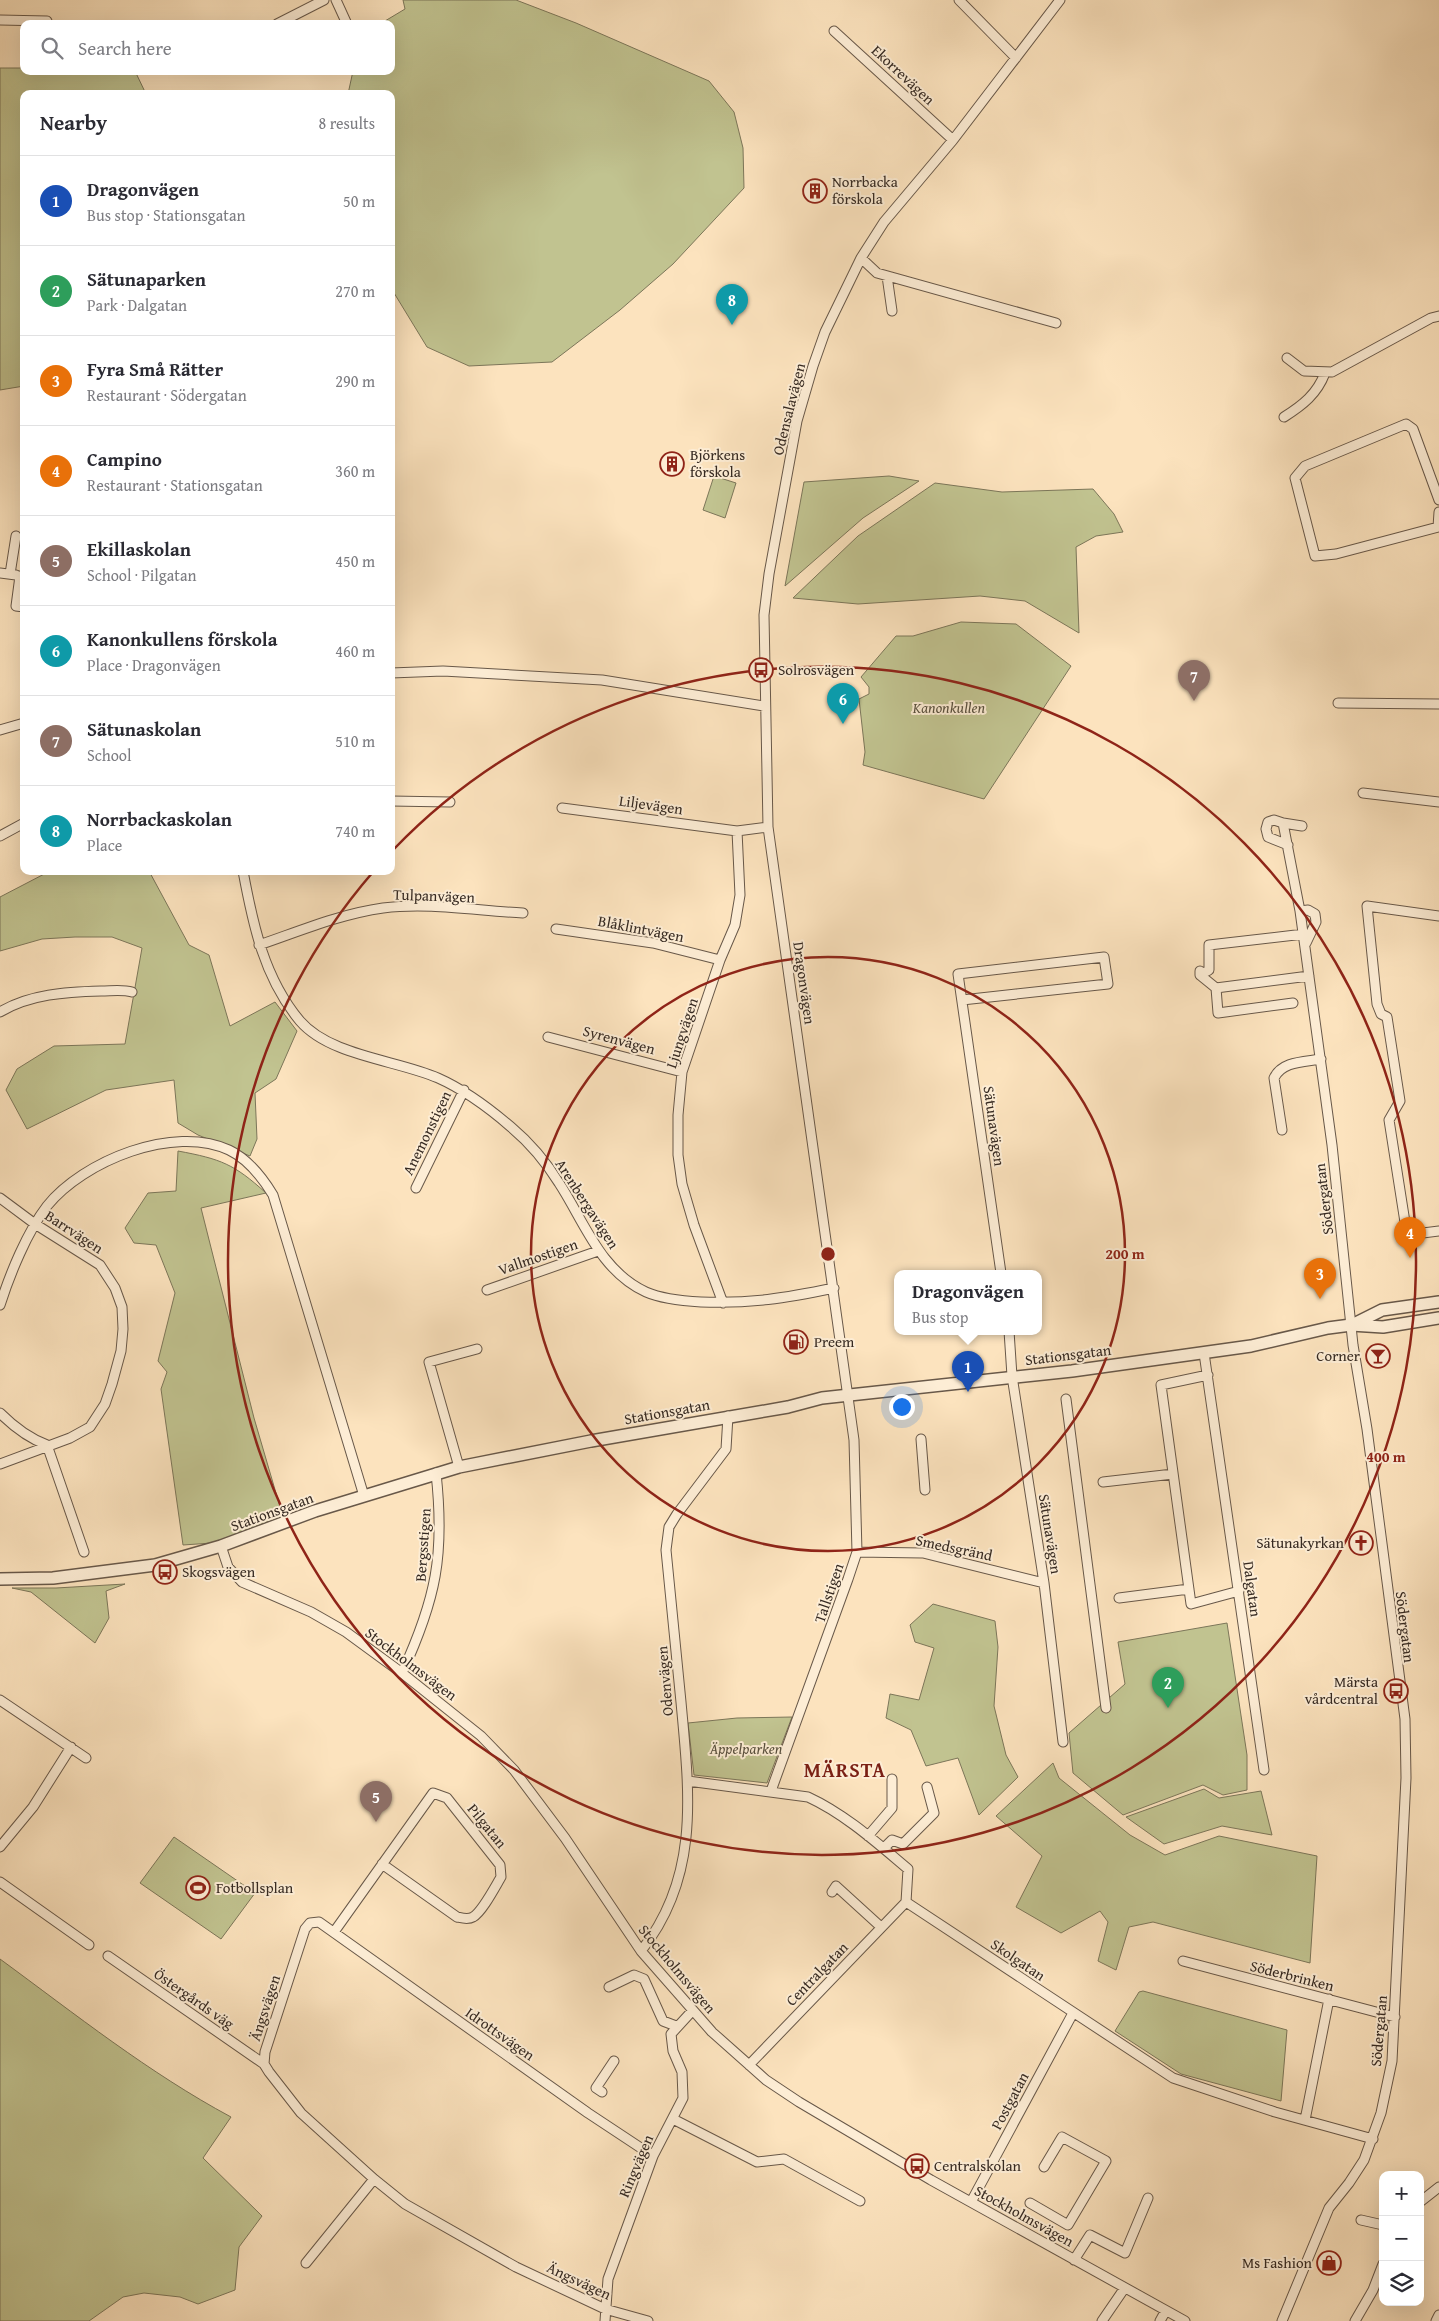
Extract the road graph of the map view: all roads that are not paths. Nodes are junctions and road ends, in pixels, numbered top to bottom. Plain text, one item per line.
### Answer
1 (324, 0) edge
2 (336, 0) edge
3 (959, 0) edge
4 (1060, 0) edge
5 (0, 20) edge
6 (20, 20) edge
7 (285, 20) edge
8 (345, 20) edge
9 (834, 31) dead end
10 (1016, 58) junction
11 (953, 140) junction
12 (861, 258) junction
13 (887, 276) junction
14 (892, 310) dead end
15 (1439, 316) edge
16 (1056, 323) dead end
17 (1287, 358) dead end
18 (1325, 372) junction
19 (1284, 416) dead end
20 (1439, 500) edge
21 (1439, 512) edge
22 (16, 536) dead end
23 (0, 573) edge
24 (10, 574) junction
25 (769, 574) joint
26 (20, 576) edge
27 (20, 586) edge
28 (20, 606) edge
29 (395, 674) edge
30 (1338, 703) dead end
31 (1439, 704) edge
32 (764, 706) junction
33 (20, 724) edge
34 (0, 730) edge
35 (1364, 793) dead end
36 (395, 801) edge
37 (450, 802) dead end
38 (1439, 802) edge
39 (562, 808) dead end
40 (1283, 823) junction
41 (20, 825) edge
42 (1302, 826) dead end
43 (768, 827) junction
44 (737, 831) junction
45 (0, 836) edge
46 (1288, 846) junction
47 (244, 875) edge
48 (1300, 911) junction
49 (523, 914) dead end
50 (1439, 916) edge
51 (556, 930) dead end
52 (1304, 934) junction
53 (259, 945) junction
54 (1305, 946) junction
55 (720, 960) junction
56 (1309, 976) junction
57 (1216, 988) junction
58 (132, 992) dead end
59 (962, 1000) junction
60 (1293, 1003) dead end
61 (0, 1012) edge
62 (548, 1037) dead end
63 (1320, 1059) junction
64 (682, 1072) junction
65 (464, 1090) junction
66 (1282, 1130) dead end
67 (416, 1188) dead end
68 (0, 1198) edge
69 (35, 1224) junction
70 (1439, 1231) edge
71 (598, 1251) junction
72 (1002, 1270) edge
73 (834, 1288) junction
74 (487, 1290) dead end
75 (1439, 1302) edge
76 (723, 1303) junction
77 (0, 1305) edge
78 (1439, 1318) edge
79 (1351, 1325) junction
80 (1009, 1335) edge
81 (477, 1349) dead end
82 (1204, 1352) junction
83 (1012, 1376) junction
84 (1208, 1376) junction
85 (847, 1394) junction
86 (1066, 1399) dead end
87 (0, 1413) edge
88 (728, 1416) junction
89 (920, 1439) dead end
90 (48, 1445) junction
91 (0, 1464) edge
92 (460, 1467) junction
93 (436, 1473) junction
94 (1173, 1474) junction
95 (1103, 1482) dead end
96 (925, 1490) dead end
97 (364, 1496) junction
98 (221, 1546) junction
99 (84, 1552) dead end
100 (857, 1552) junction
101 (0, 1579) edge
102 (1044, 1583) junction
103 (1189, 1589) junction
104 (1239, 1591) junction
105 (1119, 1598) dead end
106 (402, 1673) junction
107 (0, 1700) edge
108 (1106, 1708) dead end
109 (1064, 1742) dead end
110 (71, 1747) junction
111 (86, 1758) dead end
112 (1264, 1770) dead end
113 (892, 1779) dead end
114 (688, 1781) junction
115 (926, 1787) dead end
116 (771, 1791) junction
117 (868, 1836) junction
118 (0, 1847) edge
119 (884, 1848) junction
120 (382, 1864) junction
121 (0, 1882) edge
122 (832, 1892) dead end
123 (906, 1902) junction
124 (882, 1927) junction
125 (334, 1932) junction
126 (88, 1945) dead end
127 (641, 1951) junction
128 (108, 1956) dead end
129 (1183, 1961) dead end
130 (609, 1987) dead end
131 (1329, 1999) junction
132 (693, 2010) junction
133 (1073, 2014) junction
134 (1395, 2017) junction
135 (676, 2026) junction
136 (614, 2061) dead end
137 (264, 2064) junction
138 (749, 2065) junction
139 (602, 2092) dead end
140 (673, 2119) junction
141 (1305, 2120) junction
142 (1373, 2139) junction
143 (653, 2156) junction
144 (1044, 2167) dead end
145 (374, 2179) junction
146 (1439, 2187) edge
147 (1148, 2198) dead end
148 (1424, 2199) edge
149 (860, 2202) dead end
150 (971, 2202) junction
151 (1030, 2203) dead end
152 (1361, 2220) dead end
153 (1379, 2224) edge
154 (1074, 2260) junction
155 (306, 2263) dead end
156 (1379, 2274) edge
157 (1124, 2290) junction
158 (605, 2309) junction
159 (1165, 2312) junction
160 (1439, 2315) edge
161 (605, 2321) edge
162 (648, 2321) edge
163 (1102, 2321) edge
164 (1160, 2321) edge
165 (1184, 2321) edge
166 (1282, 2321) edge
167 (1354, 2321) edge
168 (1436, 2321) edge

1 - 7 street
2 - 8 street
3 - 10 street
4 - 10 street, Odensalavägen
5 - 6 street
9 - 11 street, Ekorrevägen
10 - 11 street, Odensalavägen
11 - 12 street, Odensalavägen
12 - 13 street
12 - 25 street, Odensalavägen
13 - 14 street
13 - 16 street
15 - 18 street
17 - 18 street
18 - 19 street
20 - 21 street
22 - 24 street
23 - 24 street
24 - 26 street
25 - 32 street, Dragonvägen
27 - 28 street
29 - 32 street
30 - 31 street
32 - 43 street, Dragonvägen
33 - 34 street
35 - 38 street
36 - 37 street
39 - 44 street, Liljevägen
40 - 42 street
40 - 46 street, Södergatan
40 - 46 street
41 - 45 street
43 - 44 street
43 - 73 street, Dragonvägen
44 - 55 street, Ljungvägen
46 - 48 street, Södergatan
47 - 53 street, Arenbergavägen
48 - 52 street, Södergatan
48 - 54 street
49 - 53 street, Tulpanvägen
50 - 70 street
51 - 55 street, Blåklintvägen
52 - 54 street, Södergatan
52 - 57 street
53 - 65 street, Arenbergavägen
54 - 56 street, Södergatan
55 - 64 street, Ljungvägen
56 - 57 street
56 - 63 street, Södergatan
57 - 60 street
58 - 61 street
59 - 59 street, Sätunavägen
59 - 72 street, Sätunavägen
62 - 64 street, Syrenvägen
63 - 66 street
63 - 79 street, Södergatan
64 - 76 street, Ljungvägen
65 - 67 street, Anemonstigen
65 - 71 street, Arenbergavägen
68 - 69 street, Barrvägen
69 - 77 street
69 - 90 street, Barrvägen
69 - 97 street
71 - 74 street, Vallmostigen
71 - 76 street, Arenbergavägen
73 - 76 street, Arenbergavägen
73 - 85 street, Dragonvägen
75 - 79 street, Stationsgatan
78 - 79 street, Stationsgatan
79 - 82 street, Stationsgatan
79 - 134 street, Södergatan
80 - 83 street, Sätunavägen
81 - 92 street
82 - 83 street, Stationsgatan
82 - 84 street, Dalgatan
83 - 85 street, Stationsgatan
83 - 102 street, Sätunavägen
84 - 94 street
84 - 104 street, Dalgatan
85 - 88 street, Stationsgatan
85 - 100 street, Tallstigen
86 - 108 street
87 - 90 street
88 - 92 street, Stationsgatan
88 - 114 street, Odenvägen
89 - 96 street
90 - 91 street, Barrvägen
90 - 99 street
92 - 93 street, Stationsgatan
93 - 97 street, Stationsgatan
93 - 106 street, Bergsstigen
94 - 95 street
94 - 103 street
97 - 98 street, Stationsgatan
98 - 101 street, Stationsgatan
98 - 106 street, Stockholmsvägen
100 - 102 street, Smedsgränd
100 - 116 street, Tallstigen
102 - 109 street, Sätunavägen
103 - 104 street
103 - 105 street
104 - 112 street, Dalgatan
106 - 127 street, Stockholmsvägen
107 - 110 street
110 - 111 street
110 - 118 street
113 - 117 street
114 - 116 street
114 - 127 street, Odenvägen
115 - 119 street
116 - 117 street
117 - 119 street
119 - 123 street
120 - 120 street, Pilgatan
120 - 125 street, Pilgatan
121 - 126 street
122 - 124 street
123 - 124 street, Centralgatan
123 - 133 street, Skolgatan
124 - 138 street, Centralgatan
125 - 137 street, Ängsvägen
125 - 143 street, Idrottsvägen
127 - 132 street, Stockholmsvägen
128 - 137 street, Östergårds väg
129 - 131 street, Söderbrinken
130 - 135 street
131 - 134 street, Söderbrinken
131 - 141 street
132 - 135 street
132 - 138 street, Stockholmsvägen
133 - 141 street, Skolgatan
133 - 150 street, Postgatan
134 - 142 street, Södergatan
135 - 140 street, Ringvägen
136 - 139 street
137 - 145 street, Ängsvägen
138 - 150 street, Stockholmsvägen
140 - 143 street, Ringvägen
140 - 149 street
141 - 142 street, Skolgatan
142 - 166 street, Södergatan
143 - 158 street, Ringvägen
144 - 151 street
145 - 155 street
145 - 158 street, Ängsvägen
146 - 148 street
147 - 154 street
150 - 154 street, Stockholmsvägen
152 - 153 street
154 - 157 street, Stockholmsvägen
156 - 167 street
157 - 159 street, Stockholmsvägen
157 - 163 street
158 - 161 street, Ringvägen
158 - 162 street, Ängsvägen
159 - 164 street
159 - 165 street
160 - 168 street

